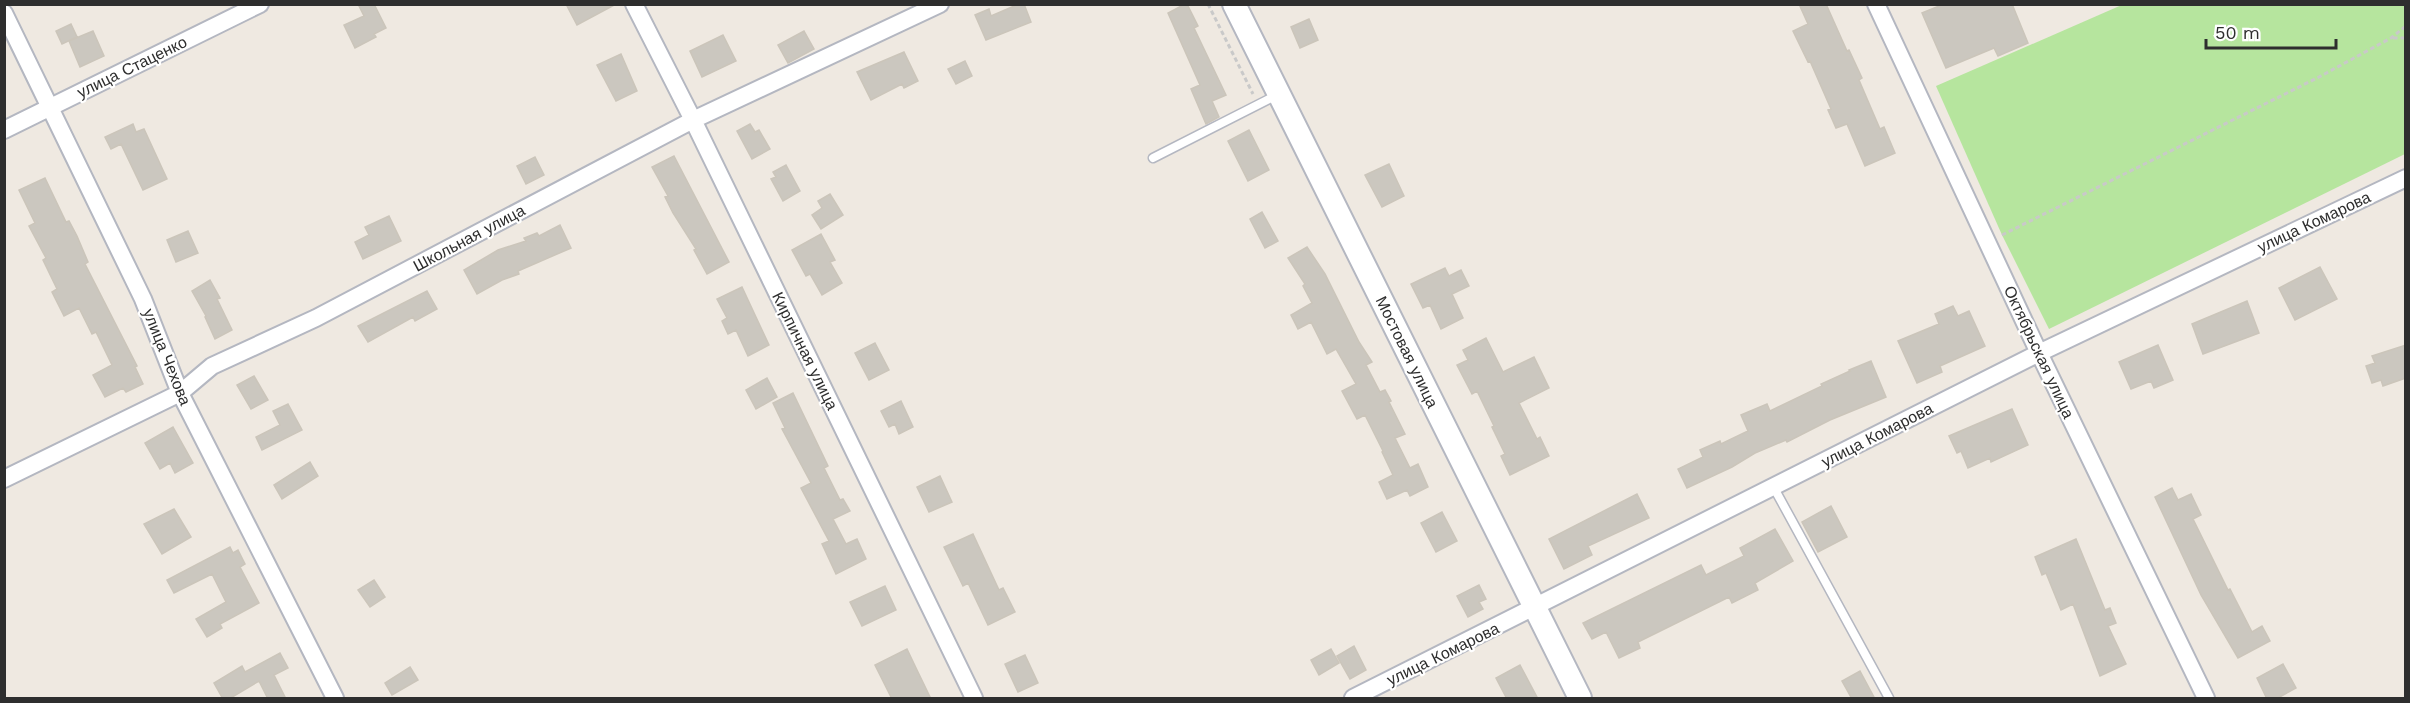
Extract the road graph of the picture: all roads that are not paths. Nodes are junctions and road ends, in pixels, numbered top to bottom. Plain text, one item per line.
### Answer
1 (260, 4) edge
2 (634, 4) edge
3 (940, 4) edge
4 (1234, 4) edge
5 (1876, 4) edge
6 (4, 14) edge
7 (1269, 100) junction
8 (50, 107) junction
9 (693, 120) junction
10 (4, 130) edge
11 (1153, 158) dead end
12 (2406, 178) edge
13 (2039, 353) junction
14 (180, 393) junction
15 (4, 479) edge
16 (1774, 488) junction
17 (1535, 609) junction
18 (334, 699) edge
19 (974, 699) edge
20 (1353, 699) edge
21 (1580, 699) edge
22 (1889, 699) edge
23 (2206, 699) edge

1 - 8 street, улица Стаценко
2 - 9 street, Кирпичная улица
3 - 9 street, Школьная улица
4 - 7 street, Мостовая улица
5 - 13 street, Октябрьская улица
6 - 8 street, улица Чехова
7 - 11 lane
7 - 17 street, Мостовая улица
8 - 10 street, улица Стаценко
8 - 14 street, улица Чехова
9 - 14 street, Школьная улица
9 - 19 street, Кирпичная улица
12 - 13 street, улица Комарова
13 - 16 street, улица Комарова
13 - 23 street, Октябрьская улица
14 - 15 street, Школьная улица
14 - 18 street, улица Чехова
16 - 17 street, улица Комарова
16 - 22 lane
17 - 20 street, улица Комарова
17 - 21 street, Мостовая улица

